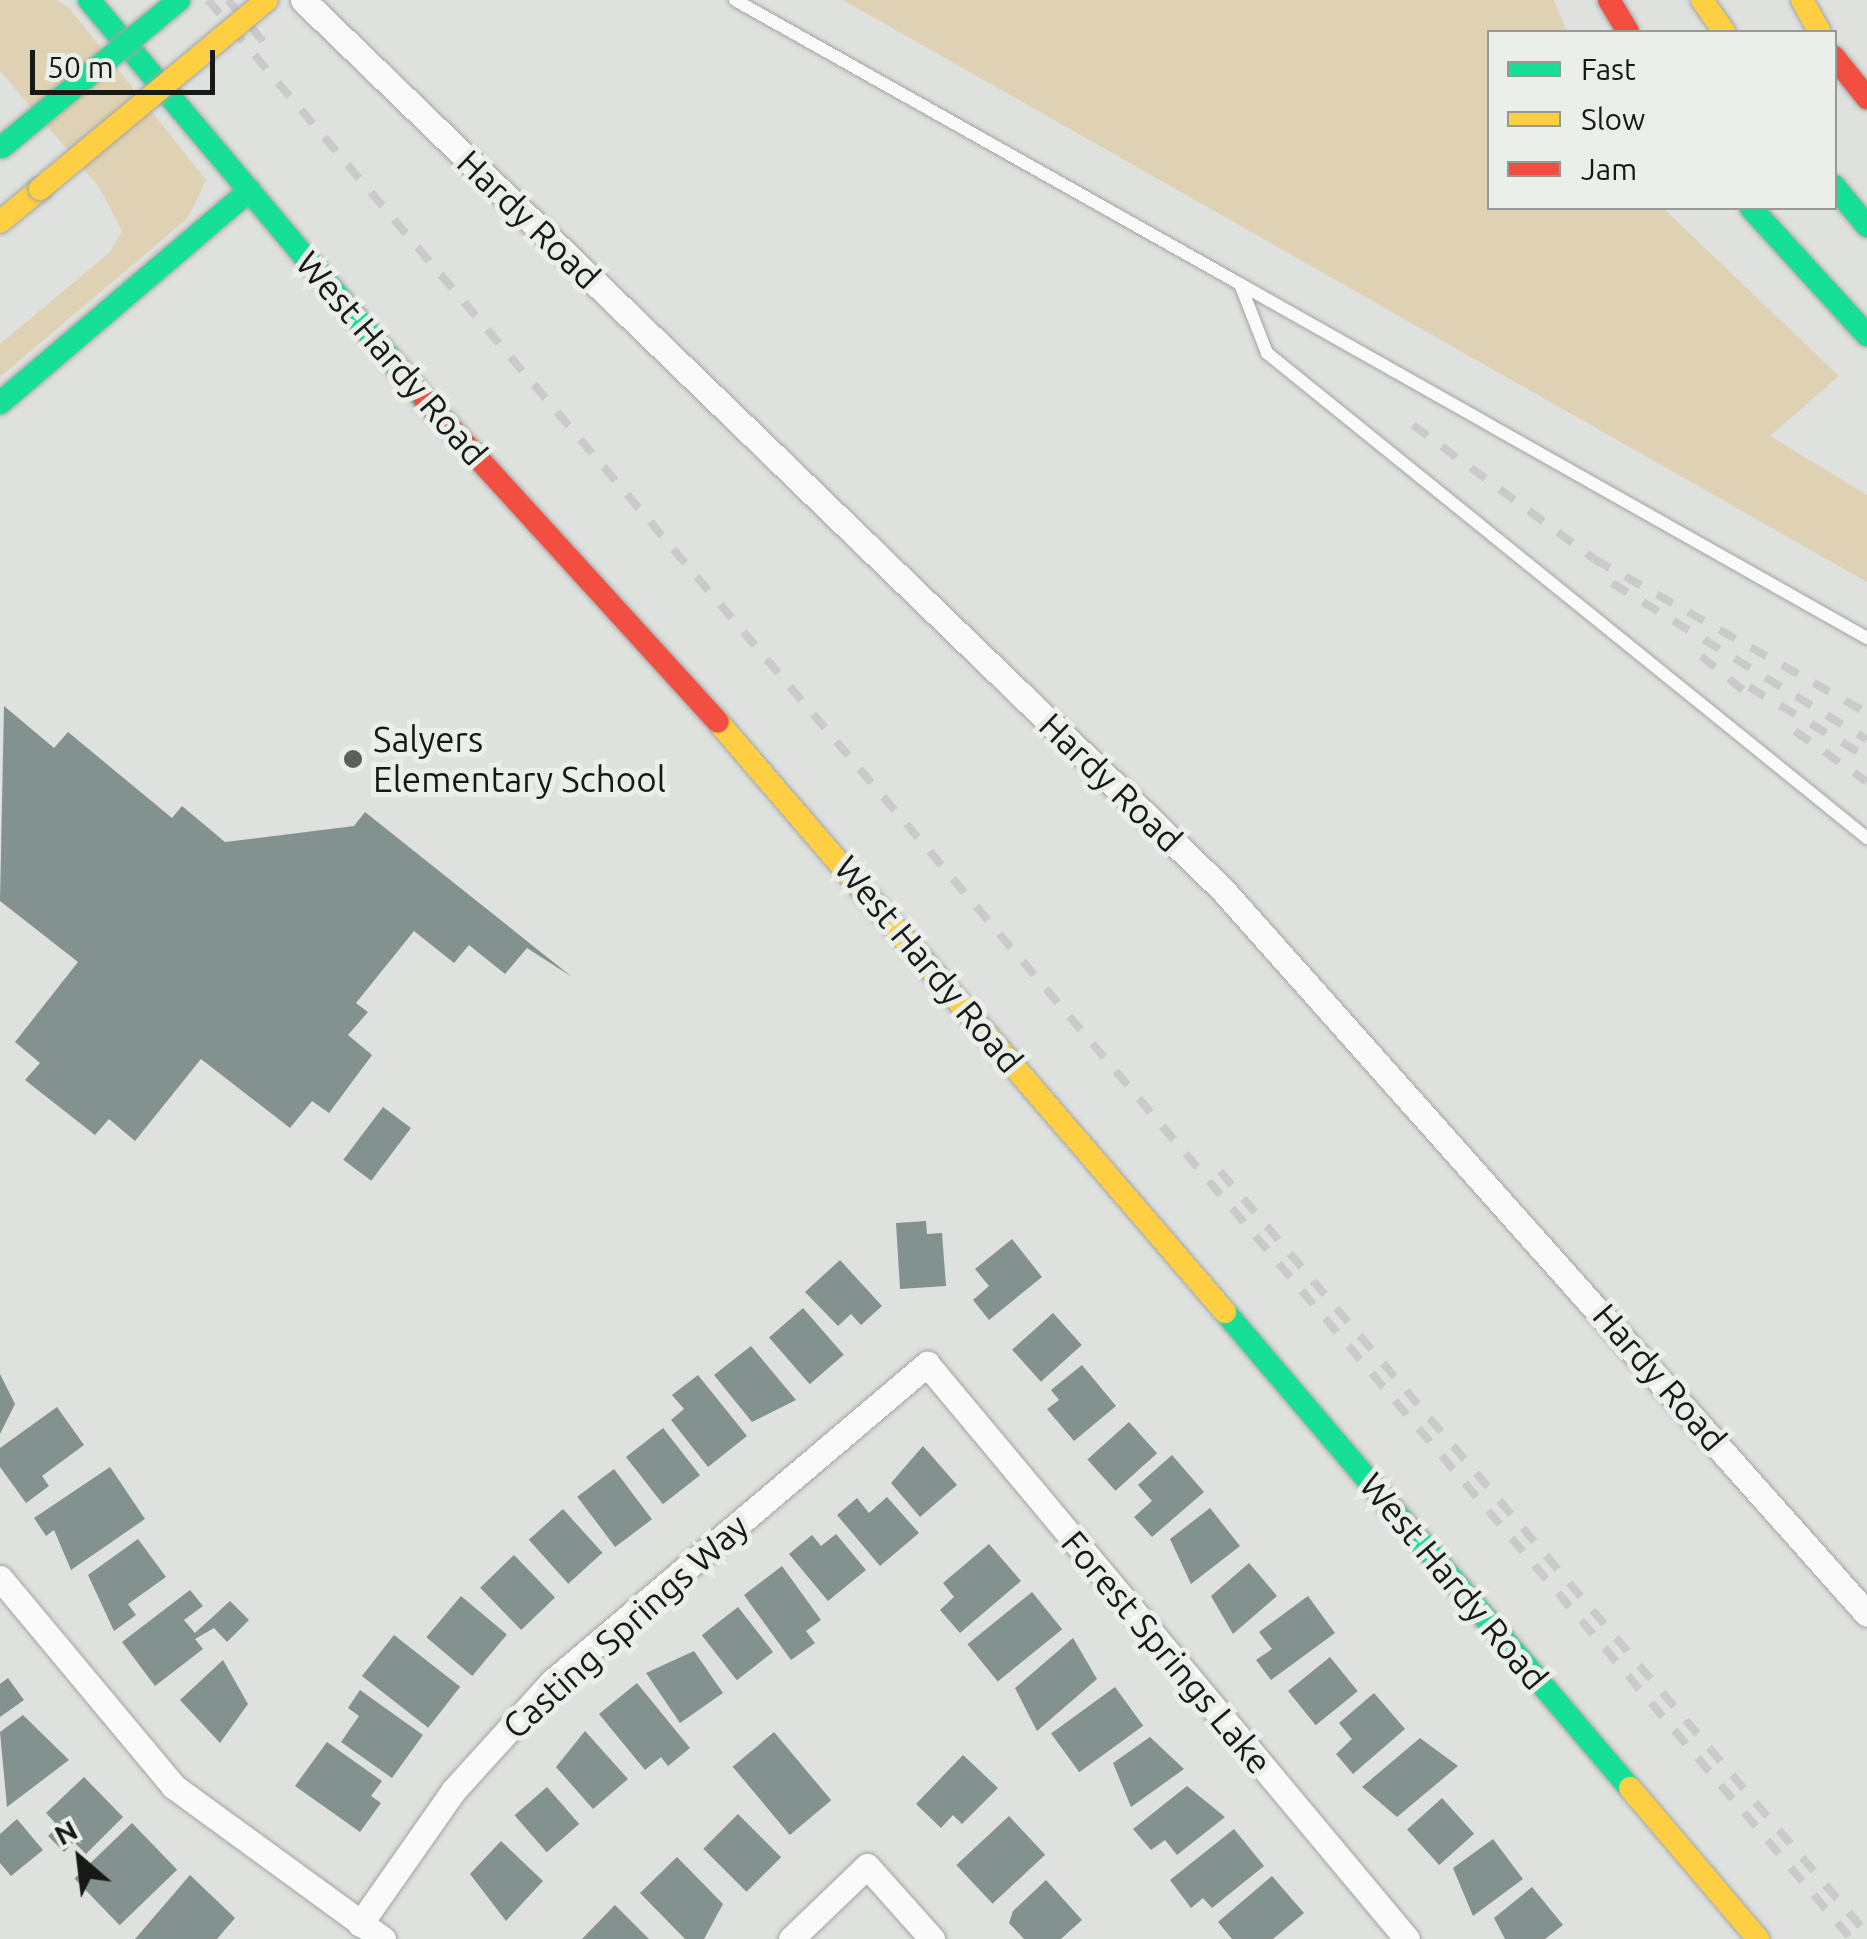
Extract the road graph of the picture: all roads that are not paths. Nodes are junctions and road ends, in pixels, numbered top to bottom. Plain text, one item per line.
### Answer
1 (89, 0) edge
2 (179, 0) edge
3 (267, 0) edge
4 (303, 0) edge
5 (734, 0) edge
6 (1609, 0) edge
7 (1702, 0) edge
8 (1802, 0) edge
9 (1627, 30) edge
10 (1723, 30) edge
11 (1819, 30) edge
12 (1837, 61) edge
13 (1867, 98) edge
14 (1, 148) edge
15 (250, 190) junction
16 (1837, 190) edge
17 (1753, 210) edge
18 (0, 222) edge
19 (1867, 226) edge
20 (1240, 284) junction
21 (1867, 335) edge
22 (0, 403) edge
23 (1867, 638) edge
24 (1867, 838) edge
25 (927, 1364) joint
26 (0, 1578) edge
27 (1867, 1614) edge
28 (360, 1924) junction
29 (383, 1939) edge
30 (792, 1939) edge
31 (932, 1939) edge
32 (1407, 1939) edge
33 (1758, 1939) edge

1 - 15 main road, West Hardy Road
2 - 14 main road, bridge
3 - 18 main road, bridge
4 - 27 street, Hardy Road
5 - 20 lane
6 - 9 main road
7 - 10 main road
8 - 11 main road
12 - 13 main road
15 - 22 main road
15 - 33 main road, West Hardy Road
16 - 19 main road
17 - 21 main road
20 - 23 lane
20 - 24 lane
25 - 28 street, Casting Springs Way
25 - 32 street, Forest Springs Lake
26 - 28 street
28 - 29 street
30 - 31 street

